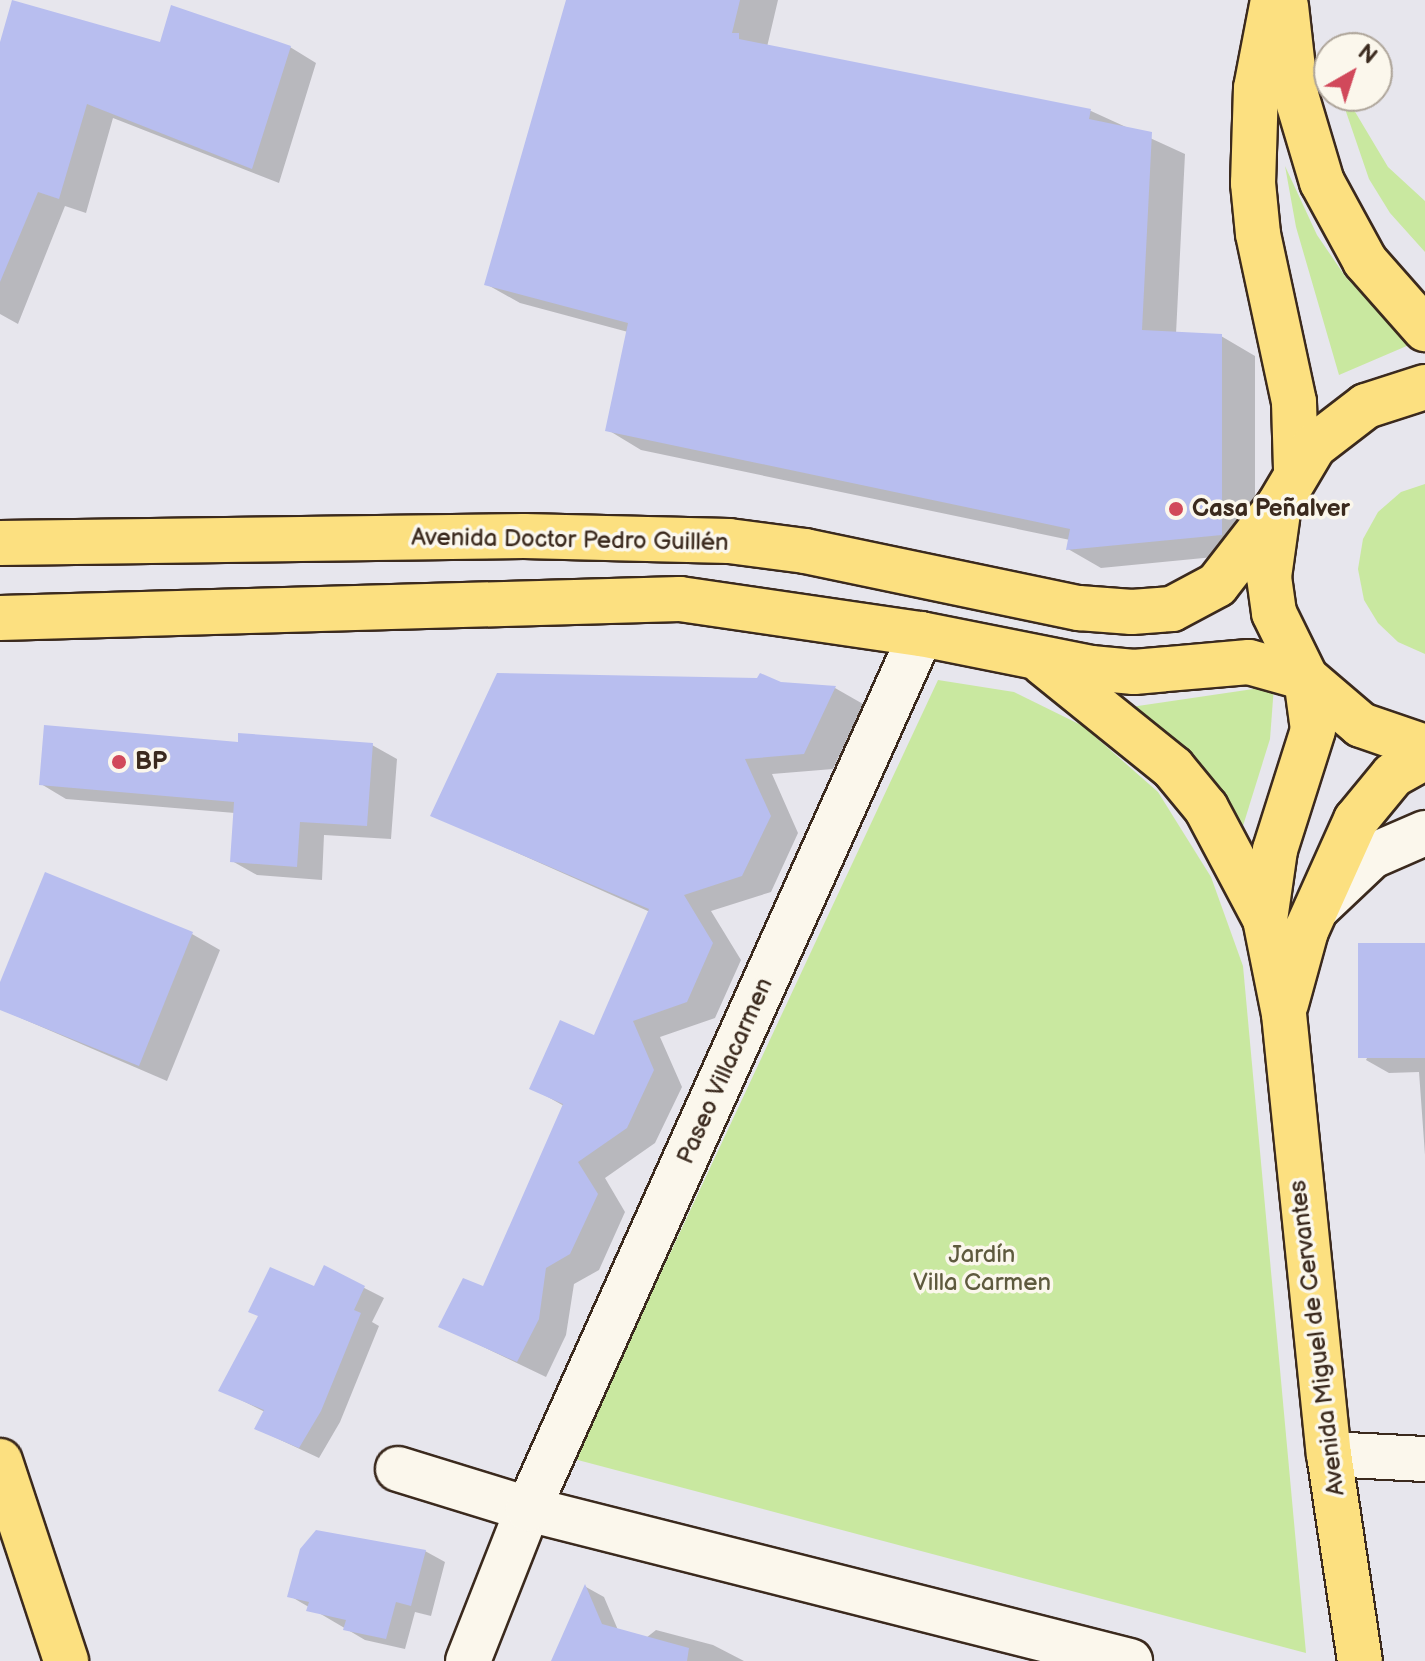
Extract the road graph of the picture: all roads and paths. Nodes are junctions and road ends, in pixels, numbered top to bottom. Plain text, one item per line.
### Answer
1 (1273, 0) edge
2 (1286, 0) edge
3 (1425, 329) edge
4 (1425, 387) edge
5 (1287, 488) junction
6 (0, 543) edge
7 (0, 618) edge
8 (921, 634) junction
9 (1034, 657) junction
10 (1306, 678) junction
11 (1425, 747) edge
12 (1425, 757) edge
13 (1425, 833) edge
14 (1313, 913) junction
15 (1265, 919) junction
16 (1284, 1014) junction
17 (1329, 1454) junction
18 (1425, 1459) edge
19 (0, 1461) edge
20 (398, 1469) dead end
21 (528, 1509) junction
22 (66, 1661) edge
23 (468, 1661) edge
24 (1130, 1661) edge
25 (1360, 1661) edge

1 - 5 main road
2 - 3 main road
4 - 5 main road, Avenida Doctor Pedro Guillén
5 - 6 main road, Avenida Doctor Pedro Guillén
5 - 10 main road
7 - 8 main road
8 - 9 main road
8 - 21 street, Paseo Villacarmen
9 - 10 main road
9 - 15 main road
10 - 11 main road
10 - 15 main road, Avenida Miguel de Cervantes
12 - 14 main road, Avenida Miguel de Cervantes
13 - 14 street
14 - 16 main road, Avenida Miguel de Cervantes
15 - 16 main road, Avenida Miguel de Cervantes
16 - 17 main road, Avenida Miguel de Cervantes
17 - 18 street
17 - 25 main road, Avenida Miguel de Cervantes
19 - 22 main road
20 - 21 street
21 - 23 street, Paseo Villacarmen
21 - 24 street

